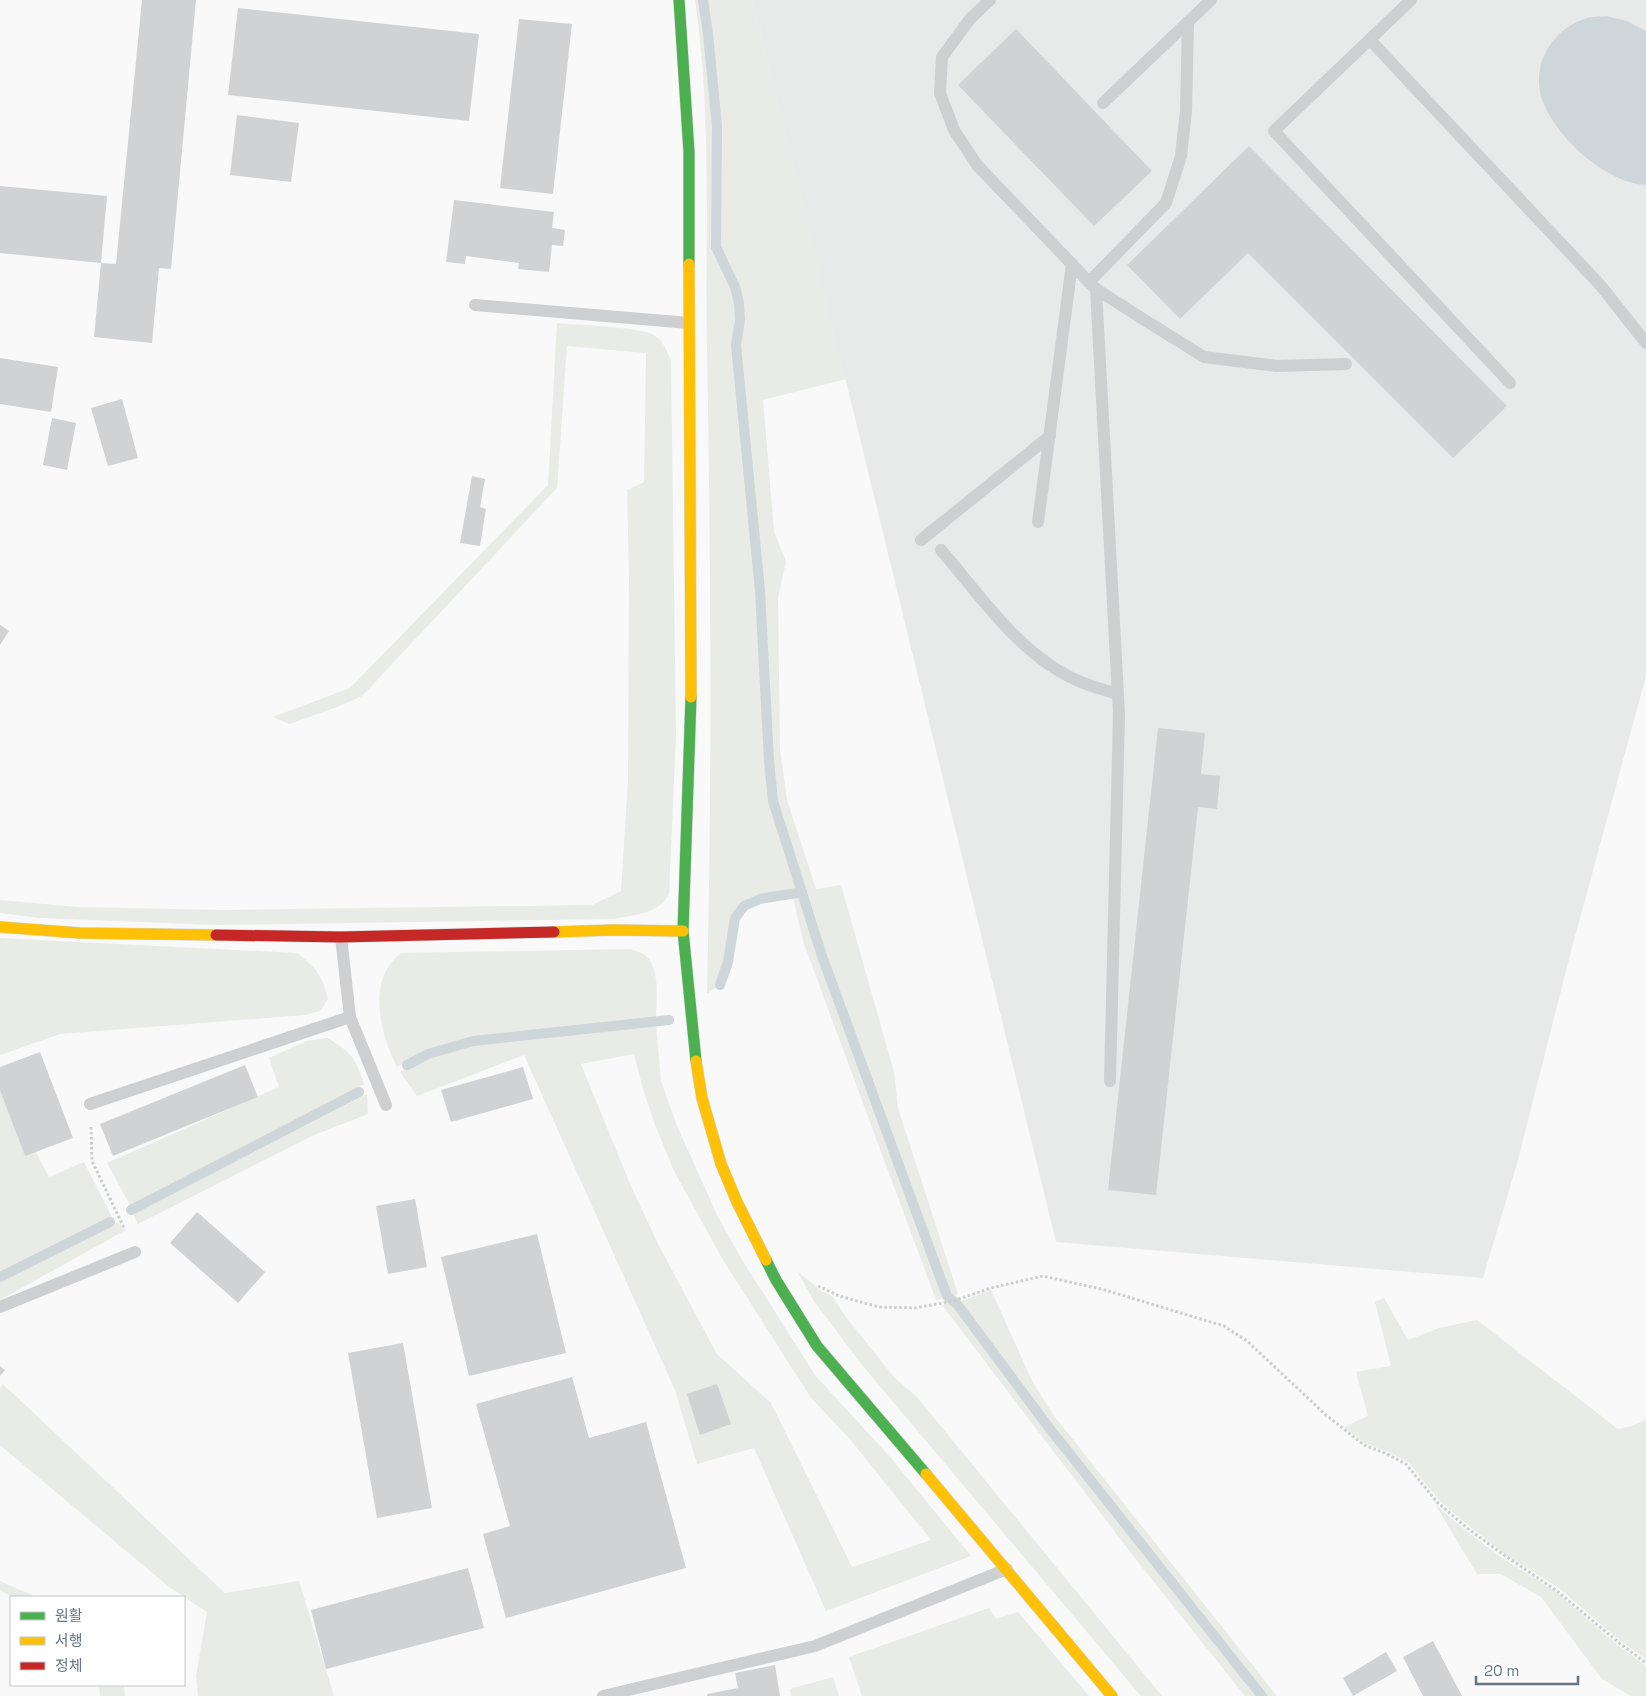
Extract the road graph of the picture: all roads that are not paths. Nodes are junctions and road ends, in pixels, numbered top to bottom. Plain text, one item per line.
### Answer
1 (679, 0) edge
2 (990, 0) edge
3 (1211, 0) edge
4 (1411, 0) edge
5 (1188, 22) junction
6 (1370, 40) junction
7 (1103, 103) dead end
8 (1072, 264) junction
9 (1092, 285) junction
10 (475, 305) dead end
11 (689, 323) junction
12 (1646, 343) edge
13 (1346, 364) dead end
14 (1510, 383) dead end
15 (1050, 436) junction
16 (1038, 522) dead end
17 (921, 540) dead end
18 (941, 550) dead end
19 (1118, 694) junction
20 (0, 927) edge
21 (683, 931) junction
22 (341, 937) junction
23 (350, 1017) junction
24 (1110, 1081) dead end
25 (90, 1104) road end
26 (386, 1105) dead end
27 (134, 1252) road end
28 (0, 1307) edge
29 (1007, 1569) junction
30 (604, 1696) edge
31 (1112, 1696) edge

1 - 11 street
2 - 8 lane
3 - 5 lane
4 - 6 lane
5 - 7 lane
5 - 9 lane
6 - 12 lane
6 - 14 lane
8 - 9 lane
8 - 15 lane
9 - 13 lane
9 - 19 lane
10 - 11 lane
11 - 21 street
15 - 16 lane
15 - 17 lane
18 - 19 lane
19 - 24 lane
20 - 22 street
21 - 22 street
21 - 29 street
22 - 23 lane
23 - 25 lane
23 - 26 lane
27 - 28 lane
29 - 30 lane
29 - 31 street

